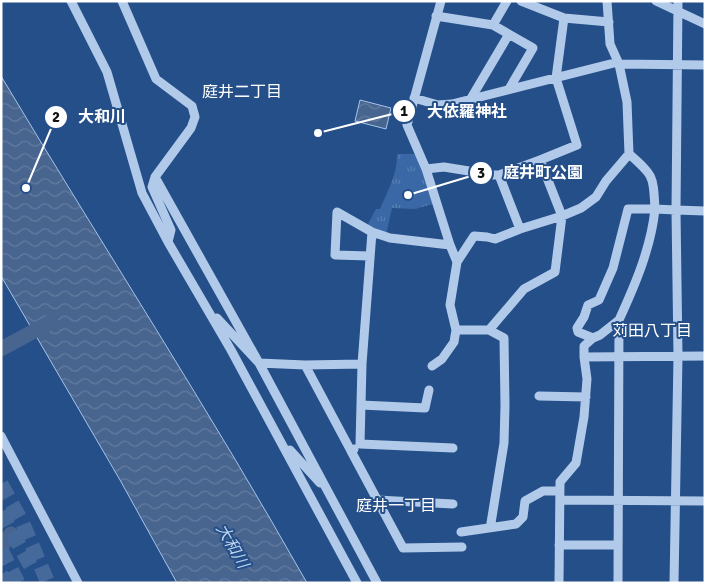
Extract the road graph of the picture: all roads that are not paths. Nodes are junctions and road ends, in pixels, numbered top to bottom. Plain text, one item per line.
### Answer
1 (71, 1) edge
2 (122, 1) edge
3 (441, 1) edge
4 (507, 1) edge
5 (521, 1) edge
6 (607, 1) edge
7 (656, 1) edge
8 (678, 1) edge
9 (678, 12) junction
10 (436, 16) junction
11 (564, 18) junction
12 (608, 22) junction
13 (705, 24) edge
14 (493, 25) junction
15 (509, 34) junction
16 (619, 63) junction
17 (676, 65) junction
18 (705, 65) edge
19 (556, 78) junction
20 (509, 89) junction
21 (414, 98) junction
22 (470, 100) junction
23 (629, 154) junction
24 (540, 160) junction
25 (426, 169) junction
26 (499, 174) junction
27 (155, 176) junction
28 (655, 209) junction
29 (676, 210) junction
30 (705, 211) edge
31 (562, 216) junction
32 (520, 229) junction
33 (372, 232) junction
34 (168, 242) junction
35 (450, 245) junction
36 (370, 256) junction
37 (457, 262) junction
38 (207, 308) junction
39 (619, 320) junction
40 (456, 330) junction
41 (490, 330) junction
42 (592, 338) junction
43 (678, 356) junction
44 (705, 356) edge
45 (584, 357) junction
46 (618, 357) junction
47 (260, 363) junction
48 (362, 364) junction
49 (305, 365) junction
50 (432, 366) dead end
51 (429, 390) dead end
52 (539, 396) dead end
53 (586, 397) junction
54 (361, 405) junction
55 (1, 436) edge
56 (280, 440) junction
57 (360, 444) junction
58 (453, 448) dead end
59 (351, 452) junction
60 (560, 491) junction
61 (328, 492) junction
62 (377, 500) junction
63 (560, 500) junction
64 (617, 501) junction
65 (705, 501) edge
66 (675, 502) junction
67 (452, 504) dead end
68 (493, 528) junction
69 (461, 532) dead end
70 (559, 545) junction
71 (618, 545) junction
72 (462, 547) dead end
73 (78, 583) edge
74 (357, 583) edge
75 (377, 583) edge
76 (559, 583) edge
77 (618, 583) edge
78 (674, 583) edge

1 - 34 street
2 - 27 street
3 - 10 street
4 - 14 street
5 - 11 street
6 - 12 street
7 - 9 street
8 - 9 street
9 - 13 street
9 - 17 street
10 - 14 street
10 - 21 street
11 - 12 street
11 - 19 street
12 - 16 street
14 - 15 street
15 - 20 street
15 - 22 street
16 - 17 street
16 - 19 street
16 - 23 street
17 - 18 street
17 - 29 street
19 - 20 street
19 - 24 street
20 - 22 street
21 - 22 street
21 - 25 street
23 - 28 street
23 - 31 street
24 - 26 street
24 - 31 street
25 - 26 street
25 - 35 street
26 - 32 street
27 - 34 street
27 - 47 street
28 - 29 street
28 - 39 street
28 - 42 street
29 - 30 street
29 - 43 street
31 - 32 street
31 - 41 street
32 - 37 street
33 - 35 street
33 - 36 street
33 - 36 street
34 - 38 street
35 - 37 street
36 - 48 street
37 - 40 street
38 - 47 street
38 - 56 street
39 - 42 street
39 - 46 street
40 - 41 street
40 - 50 street
41 - 68 street
42 - 45 street
43 - 44 street
43 - 46 street
43 - 66 street
45 - 46 street
45 - 53 street
46 - 64 street
47 - 49 street
47 - 61 street
48 - 49 street
48 - 54 street
49 - 59 street
51 - 54 street
52 - 53 street
53 - 60 street
54 - 57 street
55 - 73 street
56 - 61 street
56 - 74 street
57 - 58 street
57 - 59 street
59 - 62 street
60 - 63 street
60 - 68 street
61 - 75 street
62 - 67 street
62 - 72 street
63 - 64 street
63 - 70 street
64 - 66 street
64 - 71 street
65 - 66 street
66 - 78 street
68 - 69 street
70 - 71 street
70 - 76 street
71 - 77 street

